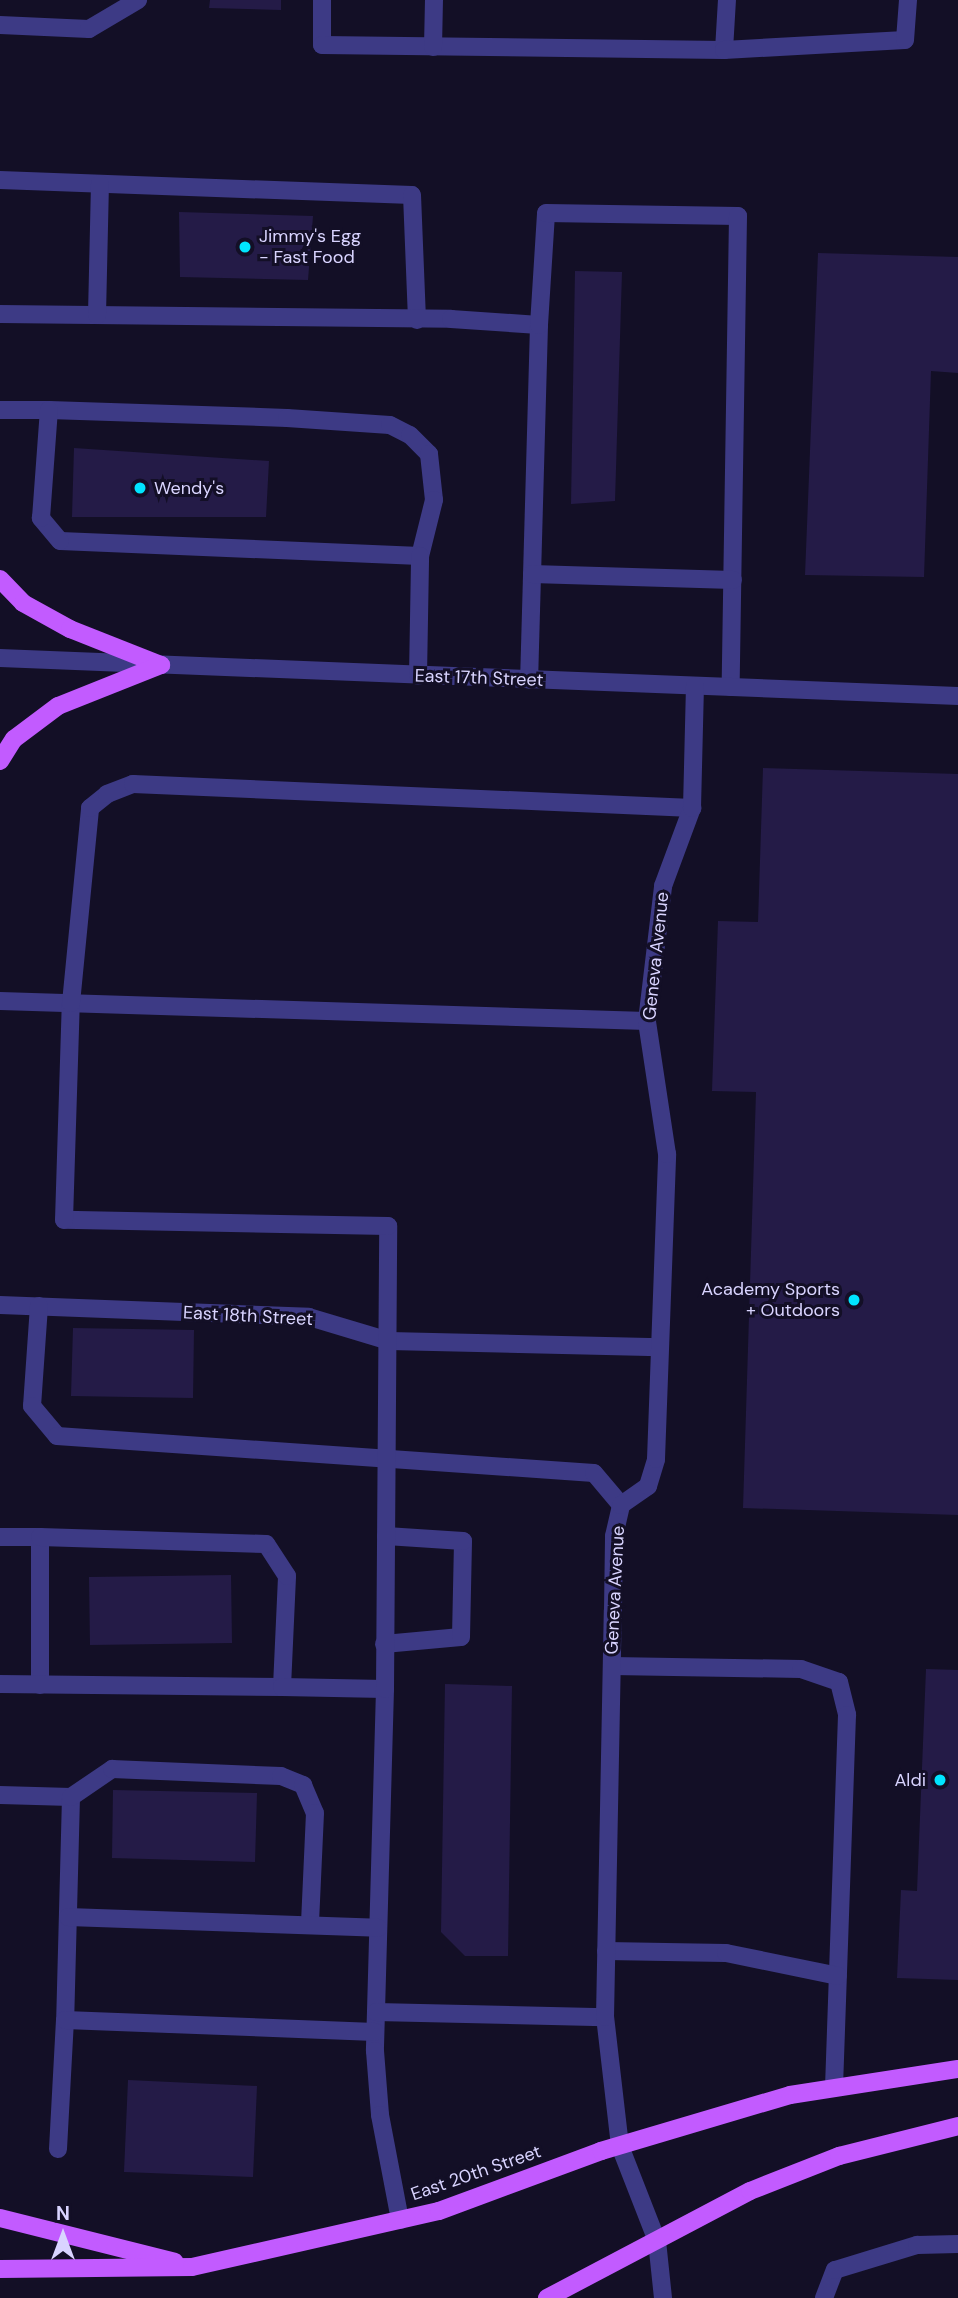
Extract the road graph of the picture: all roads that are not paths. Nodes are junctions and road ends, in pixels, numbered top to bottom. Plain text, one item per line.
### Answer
1 (138, 0) edge
2 (322, 0) edge
3 (434, 0) edge
4 (727, 0) edge
5 (908, 0) edge
6 (0, 25) edge
7 (433, 47) junction
8 (724, 50) junction
9 (0, 180) edge
10 (100, 184) junction
11 (0, 314) edge
12 (97, 316) junction
13 (417, 320) junction
14 (539, 325) junction
15 (0, 411) edge
16 (49, 411) junction
17 (420, 556) junction
18 (532, 574) junction
19 (0, 579) edge
20 (733, 580) junction
21 (0, 658) edge
22 (161, 665) junction
23 (418, 676) junction
24 (529, 680) junction
25 (695, 686) junction
26 (731, 687) junction
27 (958, 696) edge
28 (0, 761) edge
29 (692, 808) junction
30 (0, 1001) edge
31 (71, 1003) junction
32 (647, 1021) junction
33 (0, 1305) edge
34 (39, 1306) junction
35 (389, 1341) junction
36 (660, 1348) junction
37 (387, 1459) junction
38 (621, 1505) junction
39 (0, 1536) edge
40 (386, 1536) junction
41 (40, 1538) junction
42 (384, 1644) junction
43 (612, 1666) junction
44 (0, 1684) edge
45 (40, 1685) junction
46 (282, 1687) junction
47 (385, 1689) junction
48 (0, 1795) edge
49 (72, 1797) junction
50 (68, 1917) junction
51 (310, 1926) junction
52 (378, 1928) junction
53 (606, 1951) junction
54 (838, 1976) junction
55 (376, 2012) junction
56 (605, 2017) junction
57 (65, 2020) junction
58 (376, 2032) junction
59 (958, 2069) edge
60 (834, 2088) junction
61 (958, 2126) edge
62 (620, 2146) junction
63 (58, 2149) dead end
64 (0, 2218) edge
65 (400, 2220) junction
66 (657, 2241) junction
67 (958, 2244) edge
68 (192, 2267) junction
69 (0, 2269) edge
70 (547, 2298) edge
71 (663, 2298) edge
72 (824, 2298) edge

1 - 6 street
2 - 7 street
3 - 7 street
4 - 8 street
5 - 8 street
7 - 8 street
9 - 10 street
10 - 12 street
10 - 13 street
11 - 12 street
12 - 13 street
13 - 14 street
14 - 18 street
14 - 20 street
15 - 16 street
16 - 17 street
16 - 17 street
17 - 23 street
18 - 20 street
18 - 24 street
19 - 22 main road
20 - 26 street
21 - 22 street, East 17th Street
22 - 23 street, East 17th Street
22 - 28 main road
23 - 24 street, East 17th Street
24 - 25 street, East 17th Street
25 - 26 street, East 17th Street
25 - 29 street, Geneva Avenue
26 - 27 street, East 17th Street
29 - 31 street
29 - 32 street, Geneva Avenue
30 - 31 street
31 - 32 street
31 - 35 street
32 - 36 street, Geneva Avenue
33 - 34 street, East 18th Street
34 - 35 street, East 18th Street
34 - 37 street
35 - 36 street, East 18th Street
35 - 37 street
36 - 38 street, Geneva Avenue
37 - 38 street
37 - 40 street
38 - 43 street, Geneva Avenue
39 - 41 street
40 - 42 street
40 - 42 street
41 - 45 street
41 - 46 street
42 - 47 street
43 - 53 street, Geneva Avenue
43 - 54 street
44 - 45 street
45 - 46 street
46 - 47 street
47 - 52 street
48 - 49 street
49 - 50 street
49 - 51 street
50 - 51 street
50 - 57 street
51 - 52 street
52 - 55 street
53 - 54 street
53 - 56 street, Geneva Avenue
54 - 60 street
55 - 56 street
55 - 58 street
56 - 62 street, Geneva Avenue
57 - 58 street
57 - 63 street
58 - 65 street
59 - 60 main road, East 20th Street
60 - 62 main road, East 20th Street
61 - 66 main road
62 - 65 main road, East 20th Street
62 - 66 street, Geneva Avenue
64 - 68 main road
65 - 68 main road, East 20th Street
66 - 70 main road
66 - 71 street, Geneva Avenue
67 - 72 street
68 - 69 main road, East 20th Street

